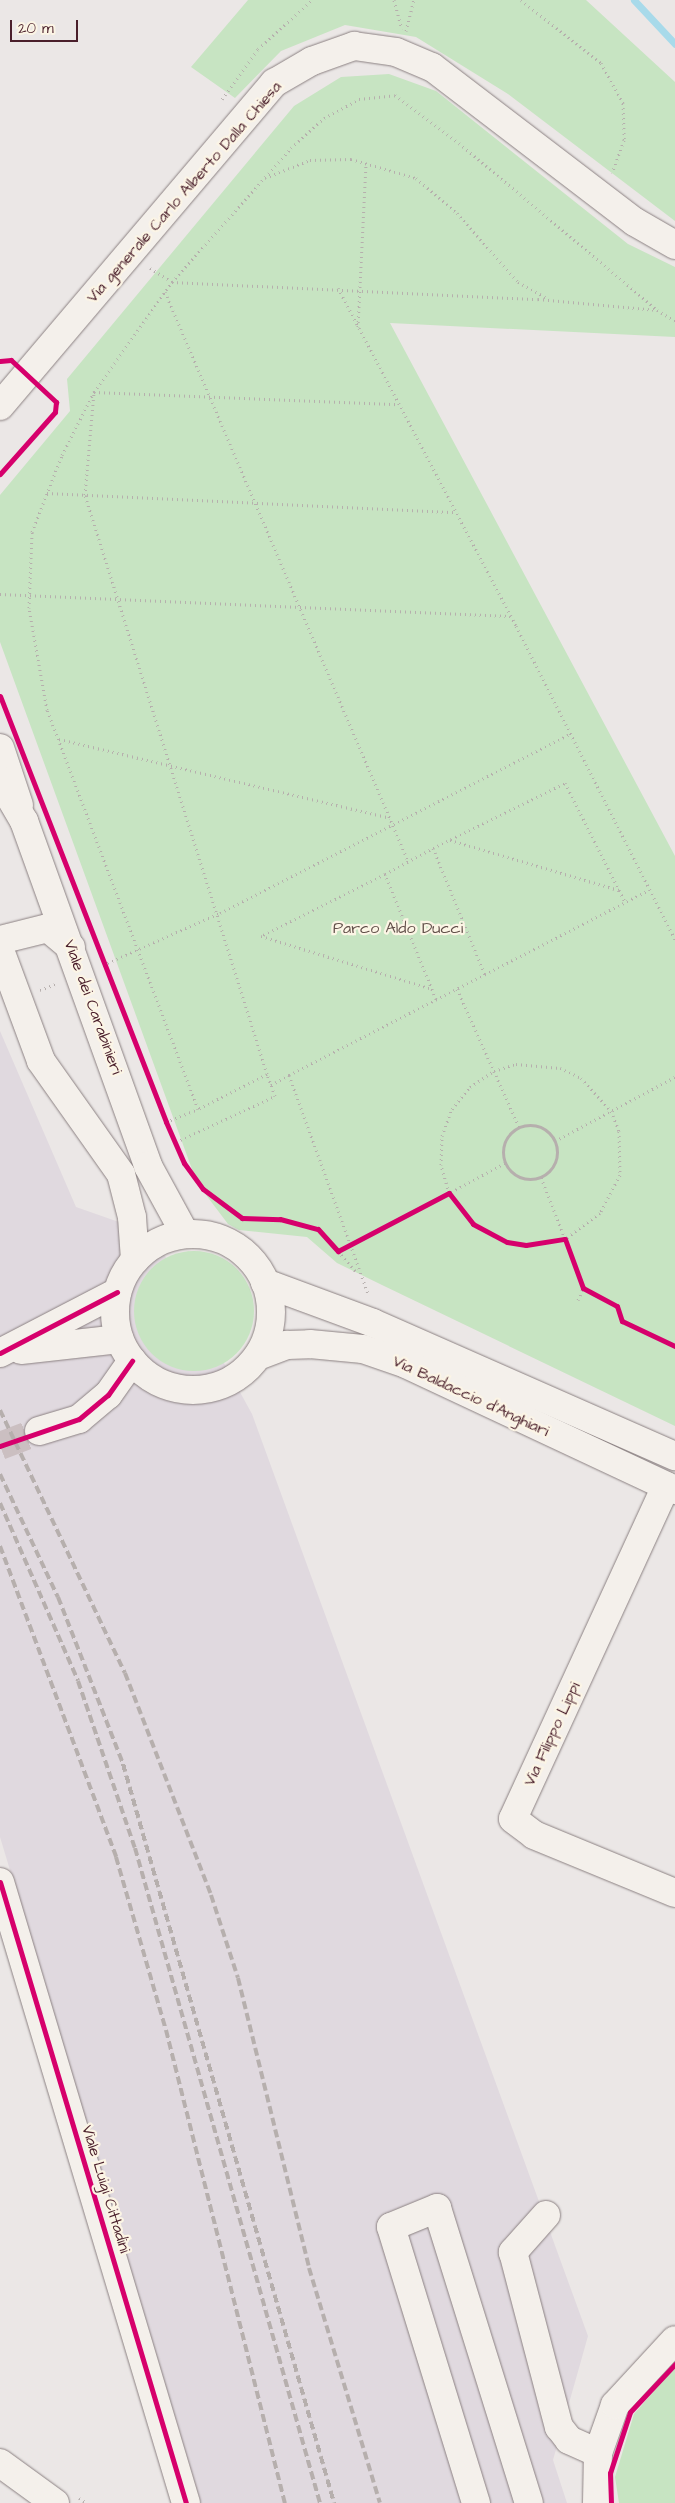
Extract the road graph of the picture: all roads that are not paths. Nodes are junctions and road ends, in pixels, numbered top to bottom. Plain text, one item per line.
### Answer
1 (675, 245) edge
2 (0, 406) edge
3 (0, 748) edge
4 (0, 780) edge
5 (24, 821) junction
6 (0, 940) edge
7 (71, 947) junction
8 (0, 950) edge
9 (184, 1234) junction
10 (135, 1260) junction
11 (265, 1283) junction
12 (117, 1292) junction
13 (125, 1350) junction
14 (0, 1354) edge
15 (258, 1356) junction
16 (39, 1431) tunnel mouth
17 (675, 1456) edge
18 (670, 1488) edge
19 (0, 1882) edge
20 (675, 1893) edge
21 (546, 2215) dead end
22 (675, 2340) edge
23 (598, 2453) junction
24 (0, 2463) edge
25 (55, 2503) edge
26 (186, 2503) edge
27 (476, 2503) edge
28 (529, 2503) edge
29 (598, 2503) edge

1 - 2 main road, Via generale Carlo Alberto Dalla Chiesa
3 - 5 main road
4 - 5 main road, Viale dei Carabinieri
5 - 7 main road, Viale dei Carabinieri
6 - 7 main road
7 - 9 main road, Viale dei Carabinieri
8 - 10 main road
9 - 10 main road
9 - 11 main road
10 - 12 main road
11 - 15 main road
11 - 17 main road, Via Baldaccio d'Anghiari
12 - 13 main road
12 - 14 main road
13 - 14 main road
13 - 15 main road
13 - 16 main road
15 - 18 main road, Via Baldaccio d'Anghiari
18 - 20 main road, Via Filippo Lippi
19 - 26 main road, Viale Luigi Cittadini
21 - 23 main road
22 - 23 main road
23 - 29 main road
24 - 25 main road
27 - 28 main road

